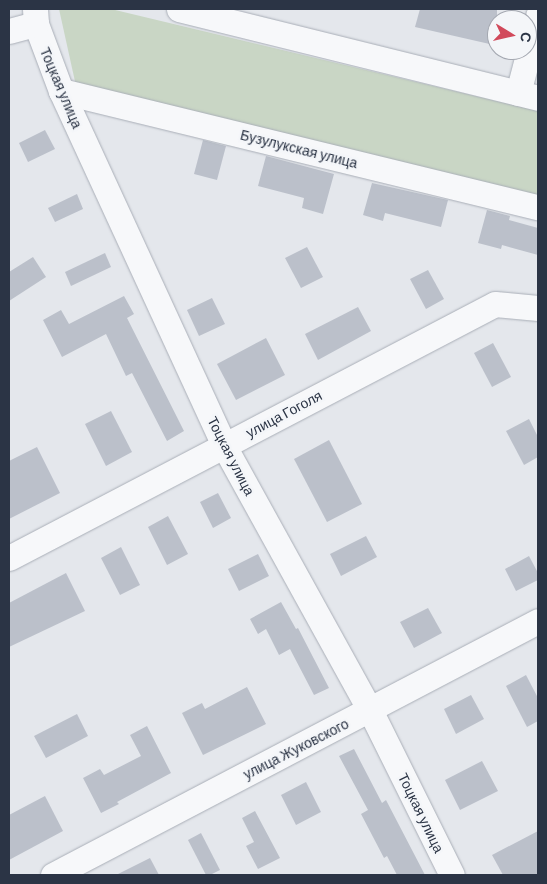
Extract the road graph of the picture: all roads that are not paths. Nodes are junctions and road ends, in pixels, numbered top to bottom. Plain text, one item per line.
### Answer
1 (178, 9) edge
2 (35, 16) edge
3 (538, 16) edge
4 (9, 31) edge
5 (61, 91) junction
6 (528, 95) edge
7 (538, 207) edge
8 (538, 308) edge
9 (224, 446) junction
10 (9, 558) edge
11 (538, 621) edge
12 (370, 710) junction
13 (52, 875) edge
14 (452, 875) edge

1 - 6 street
2 - 4 street
2 - 5 street, Тоцкая улица
3 - 6 street
5 - 7 street, Бузулукская улица
5 - 9 street, Тоцкая улица
8 - 9 street, улица Гоголя
9 - 10 street, улица Гоголя
9 - 12 street, Тоцкая улица
11 - 12 street, улица Жуковского
12 - 13 street, улица Жуковского
12 - 14 street, Тоцкая улица

